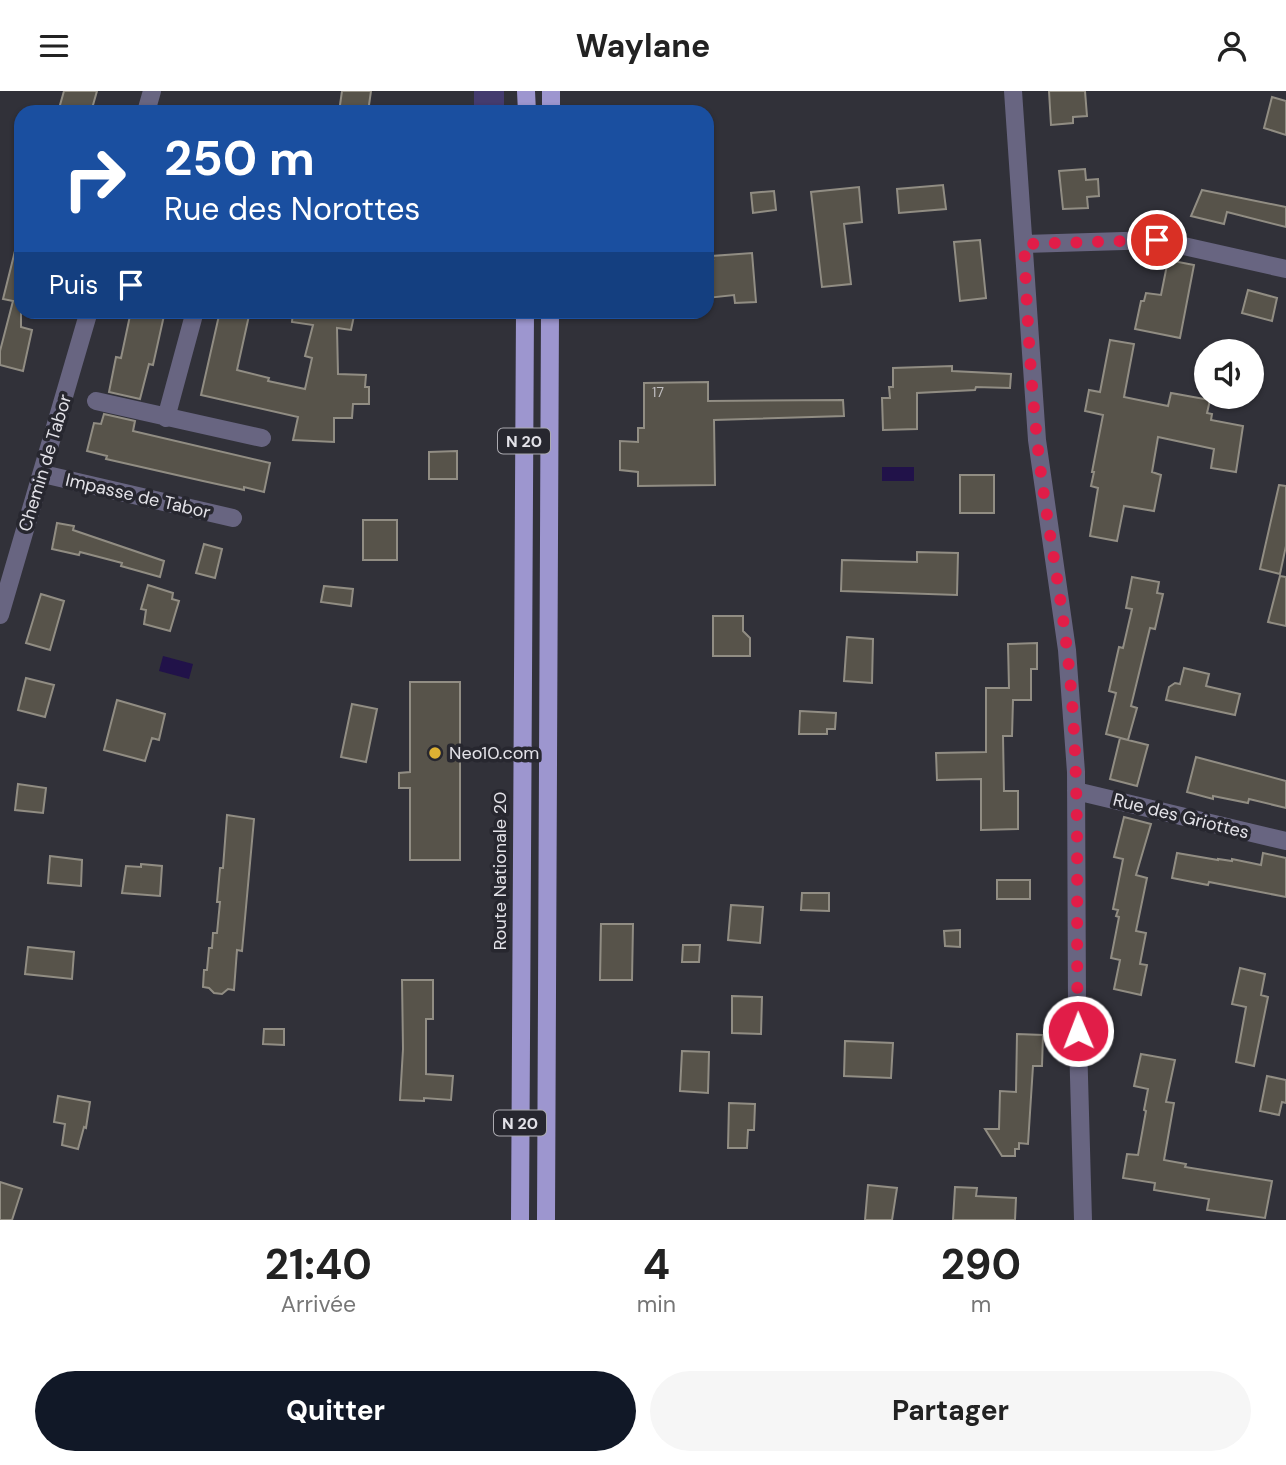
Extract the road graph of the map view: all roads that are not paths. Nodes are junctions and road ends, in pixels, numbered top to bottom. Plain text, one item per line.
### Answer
1 (1013, 91) edge
2 (1024, 244) junction
3 (1286, 269) edge
4 (87, 319) edge
5 (193, 319) edge
6 (525, 319) edge
7 (550, 319) edge
8 (96, 401) dead end
9 (166, 418) junction
10 (262, 438) dead end
11 (43, 474) junction
12 (233, 518) dead end
13 (5, 576) edge
14 (0, 615) edge
15 (1076, 791) junction
16 (1286, 841) edge
17 (520, 1220) edge
18 (546, 1220) edge
19 (1083, 1220) edge

1 - 2 street
2 - 3 street
2 - 15 street
4 - 11 street, Chemin de Tabor
5 - 9 street
6 - 17 main road, Route Nationale 20 / N 20
7 - 18 main road, N 20
8 - 9 street
9 - 10 street
11 - 12 street, Impasse de Tabor
11 - 13 street, Chemin de Tabor
13 - 14 street, Chemin de Tabor
15 - 16 street, Rue des Griottes
15 - 19 street

